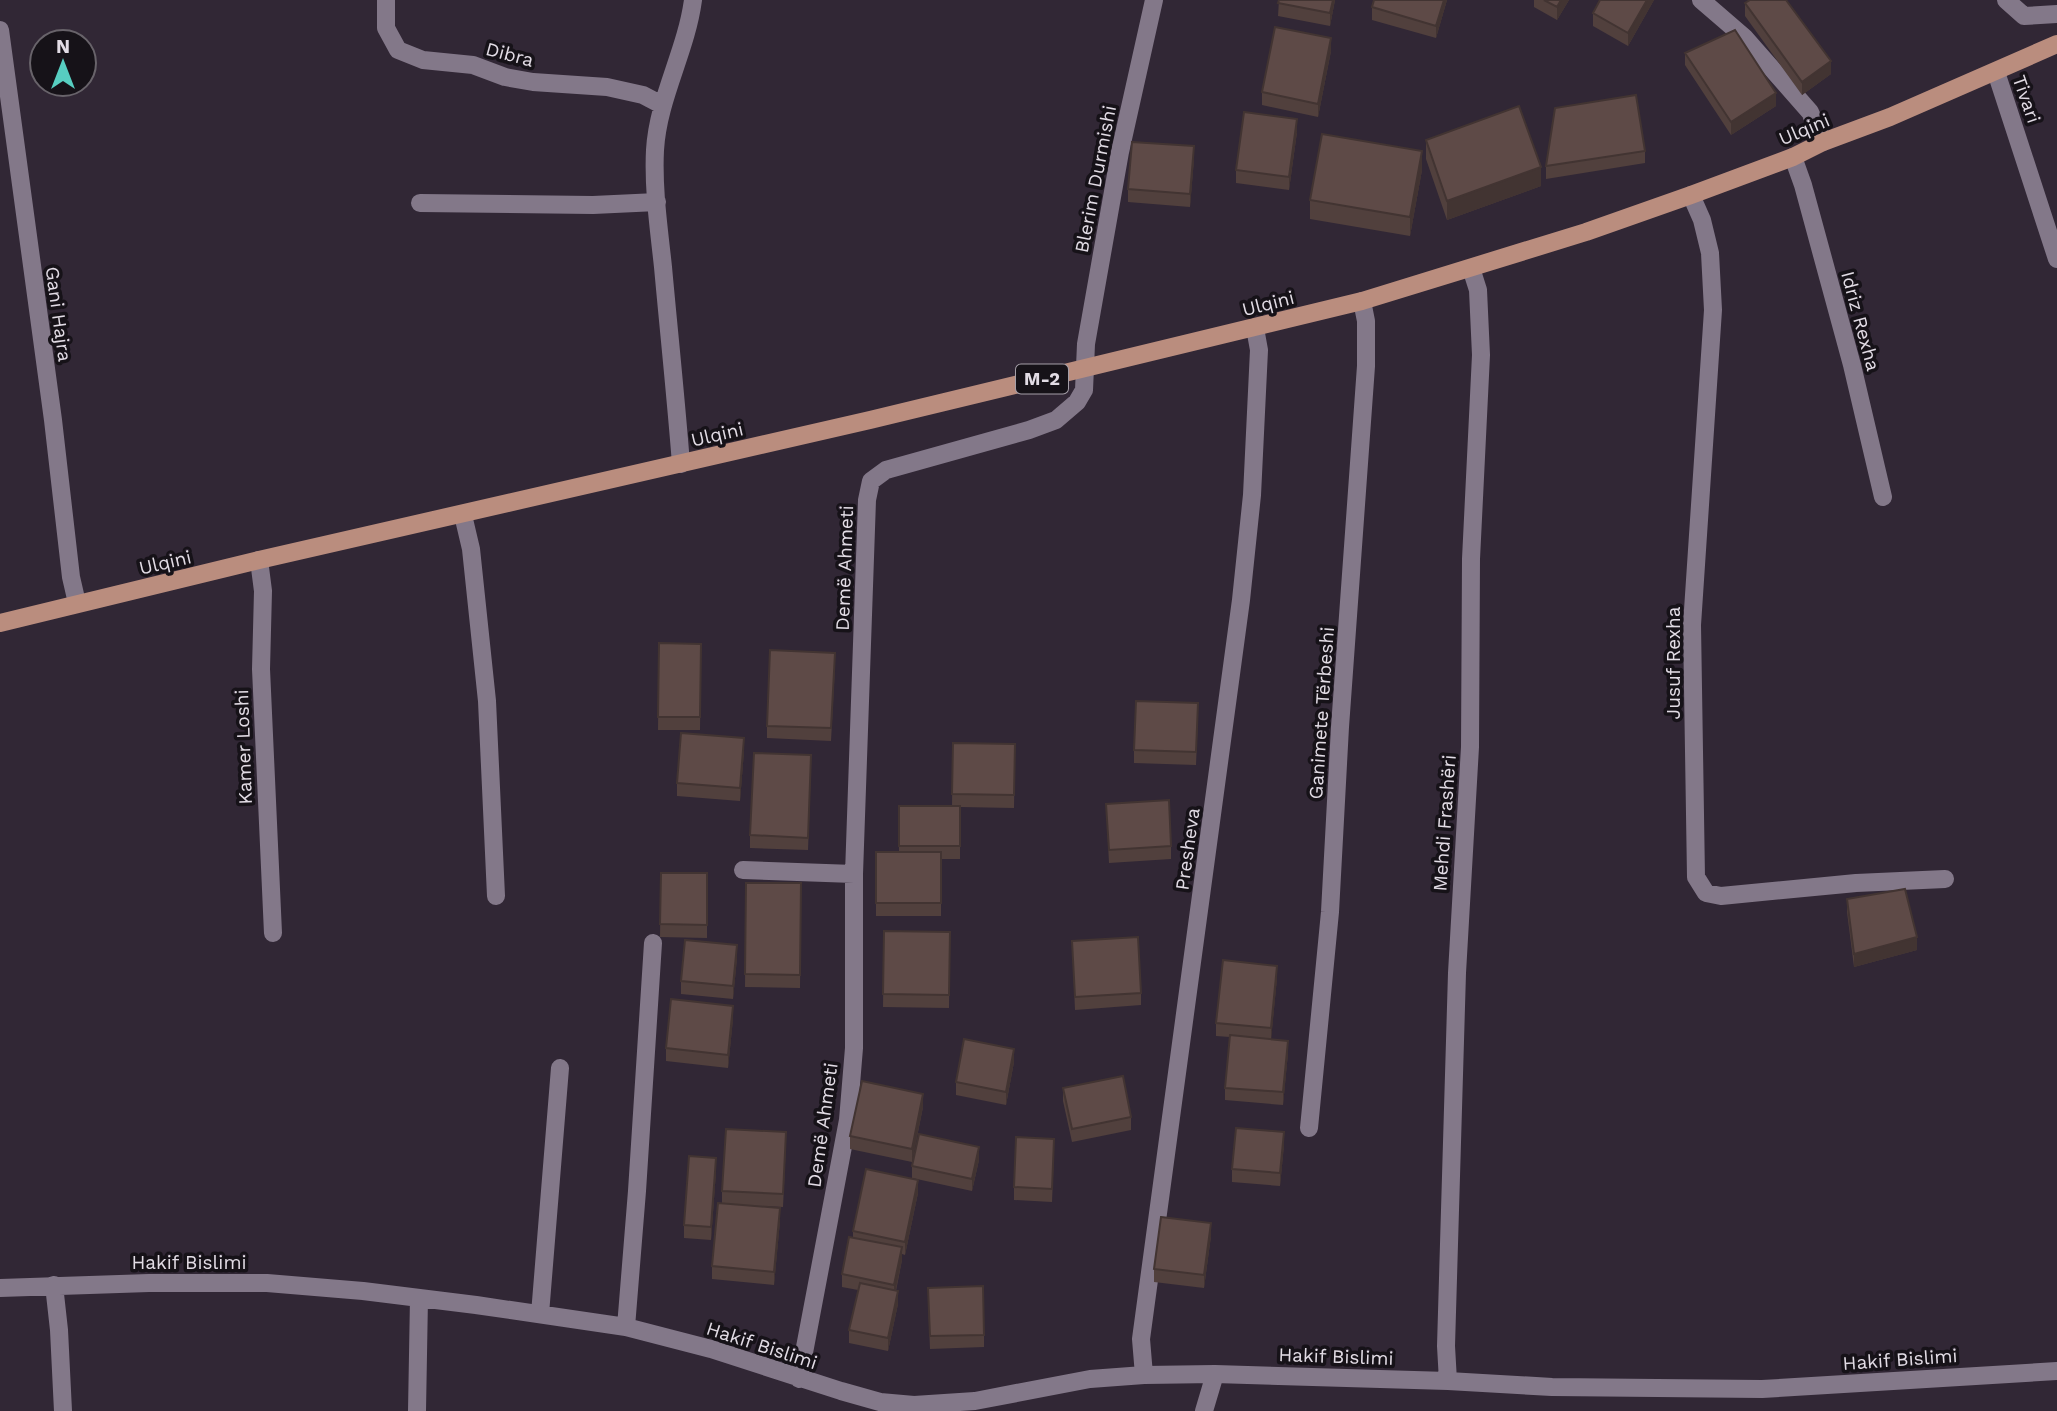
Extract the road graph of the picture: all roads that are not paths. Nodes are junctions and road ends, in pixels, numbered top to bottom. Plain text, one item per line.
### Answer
1 (386, 0) edge
2 (693, 0) edge
3 (1154, 0) edge
4 (1701, 0) edge
5 (2006, 0) edge
6 (2057, 14) edge
7 (0, 30) edge
8 (2057, 44) edge
9 (1996, 72) junction
10 (662, 105) junction
11 (1824, 142) junction
12 (1793, 157) junction
13 (1691, 195) junction
14 (657, 202) junction
15 (419, 203) dead end
16 (2057, 259) edge
17 (1471, 268) junction
18 (1362, 301) junction
19 (1255, 328) junction
20 (1086, 368) junction
21 (681, 464) junction
22 (1883, 497) dead end
23 (463, 515) junction
24 (259, 560) junction
25 (77, 604) junction
26 (0, 623) edge
27 (743, 870) dead end
28 (854, 874) junction
29 (1945, 879) dead end
30 (496, 896) dead end
31 (273, 933) dead end
32 (653, 943) dead end
33 (560, 1068) dead end
34 (1309, 1128) dead end
35 (54, 1285) junction
36 (0, 1288) edge
37 (419, 1298) junction
38 (540, 1314) junction
39 (626, 1327) junction
40 (2057, 1371) edge
41 (1215, 1374) junction
42 (1144, 1375) junction
43 (799, 1379) junction
44 (1448, 1381) junction
45 (1005, 1402) edge
46 (62, 1411) edge
47 (417, 1411) edge
48 (1205, 1411) edge

1 - 10 street, Dibra
2 - 10 street
3 - 20 street, Blerim Durmishi
4 - 11 street
5 - 6 street
7 - 25 street, Gani Hajra
8 - 9 main road, Ulqini / M-2
9 - 11 main road, Ulqini / M-2
9 - 16 street, Tivari
10 - 14 street
11 - 12 main road, Ulqini / M-2
12 - 13 main road, Ulqini / M-2
12 - 22 street, Idriz Rexha
13 - 17 main road, Ulqini / M-2
13 - 29 street, Jusuf Rexha
14 - 15 street
14 - 21 street
17 - 18 main road, Ulqini / M-2
17 - 44 street, Mehdi Frashëri
18 - 19 main road, Ulqini / M-2
18 - 34 street, Ganimete Tërbeshi
19 - 20 main road, Ulqini / M-2
19 - 42 street, Presheva
20 - 21 main road, Ulqini / M-2
20 - 28 street, Demë Ahmeti
21 - 23 main road, Ulqini / M-2
23 - 24 main road, Ulqini / M-2
23 - 30 street
24 - 25 main road, Ulqini / M-2
24 - 31 street, Kamer Loshi
25 - 26 main road, Ulqini / M-2
27 - 28 street
28 - 43 street, Demë Ahmeti
32 - 39 street
33 - 38 street
35 - 36 street, Hakif Bislimi
35 - 37 street, Hakif Bislimi
35 - 46 street
37 - 38 street, Hakif Bislimi
37 - 47 street
38 - 39 street, Hakif Bislimi
39 - 43 street, Hakif Bislimi
40 - 44 street, Hakif Bislimi
41 - 42 street, Hakif Bislimi
41 - 44 street, Hakif Bislimi
41 - 48 street
42 - 45 street, Hakif Bislimi
43 - 45 street, Hakif Bislimi

